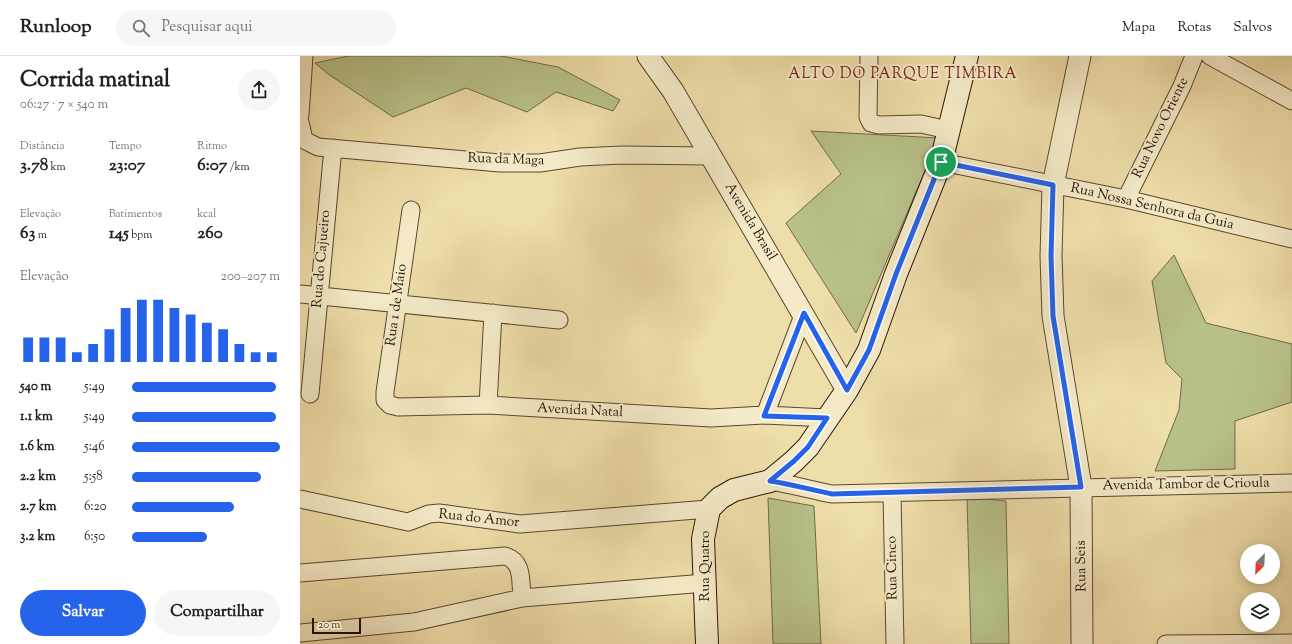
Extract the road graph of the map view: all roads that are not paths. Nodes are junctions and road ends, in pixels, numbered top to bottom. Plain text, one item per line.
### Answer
1 (304, 56) edge
2 (648, 56) edge
3 (869, 56) edge
4 (967, 56) edge
5 (1080, 56) edge
6 (1194, 56) edge
7 (1210, 56) edge
8 (1292, 101) edge
9 (300, 115) edge
10 (300, 122) edge
11 (948, 130) junction
12 (333, 148) junction
13 (710, 156) junction
14 (941, 162) junction
15 (1053, 185) junction
16 (1126, 199) junction
17 (411, 210) dead end
18 (1292, 239) edge
19 (300, 294) edge
20 (318, 296) junction
21 (397, 303) junction
22 (493, 313) junction
23 (804, 313) junction
24 (559, 320) dead end
25 (847, 390) junction
26 (310, 394) dead end
27 (385, 400) joint
28 (488, 405) junction
29 (764, 416) junction
30 (827, 418) junction
31 (770, 481) junction
32 (1292, 483) edge
33 (1081, 487) junction
34 (892, 493) junction
35 (300, 499) edge
36 (709, 509) junction
37 (300, 573) edge
38 (705, 583) junction
39 (522, 598) junction
40 (300, 633) edge
41 (1292, 643) edge
42 (707, 644) edge
43 (895, 644) edge
44 (1082, 644) edge
45 (1166, 644) edge

1 - 9 street
2 - 13 street, Avenida Brasil
3 - 11 street
4 - 11 main road
5 - 15 street, Rua Seis
6 - 16 street, Rua Novo Oriente
7 - 8 street
10 - 12 street, Rua da Maga
11 - 14 main road
12 - 13 street, Rua da Maga
12 - 20 street, Rua do Cajueiro
13 - 23 street, Avenida Brasil
14 - 15 street, Rua Nossa Senhora da Guia
14 - 25 main road
15 - 16 street, Rua Nossa Senhora da Guia
15 - 33 street, Rua Seis
16 - 18 street, Rua Nossa Senhora da Guia
17 - 21 street, Rua 1 de Maio
19 - 20 street
20 - 21 street
20 - 26 street, Rua do Cajueiro
21 - 22 street
21 - 27 street, Rua 1 de Maio
22 - 24 street
22 - 28 street
23 - 25 street, Avenida Brasil
23 - 29 street
25 - 30 main road
27 - 28 street, Avenida Natal
28 - 29 street, Avenida Natal
29 - 30 street, Avenida Natal
30 - 31 main road
31 - 34 street, Avenida Tambor de Crioula
31 - 36 main road
32 - 33 street, Avenida Tambor de Crioula
33 - 34 street, Avenida Tambor de Crioula
33 - 44 street, Rua Seis
34 - 43 street, Rua Cinco
35 - 36 street, Rua do Amor
36 - 38 main road, Rua Quatro
37 - 39 street
38 - 39 street
38 - 42 main road, Rua Quatro
39 - 40 street
41 - 45 street

